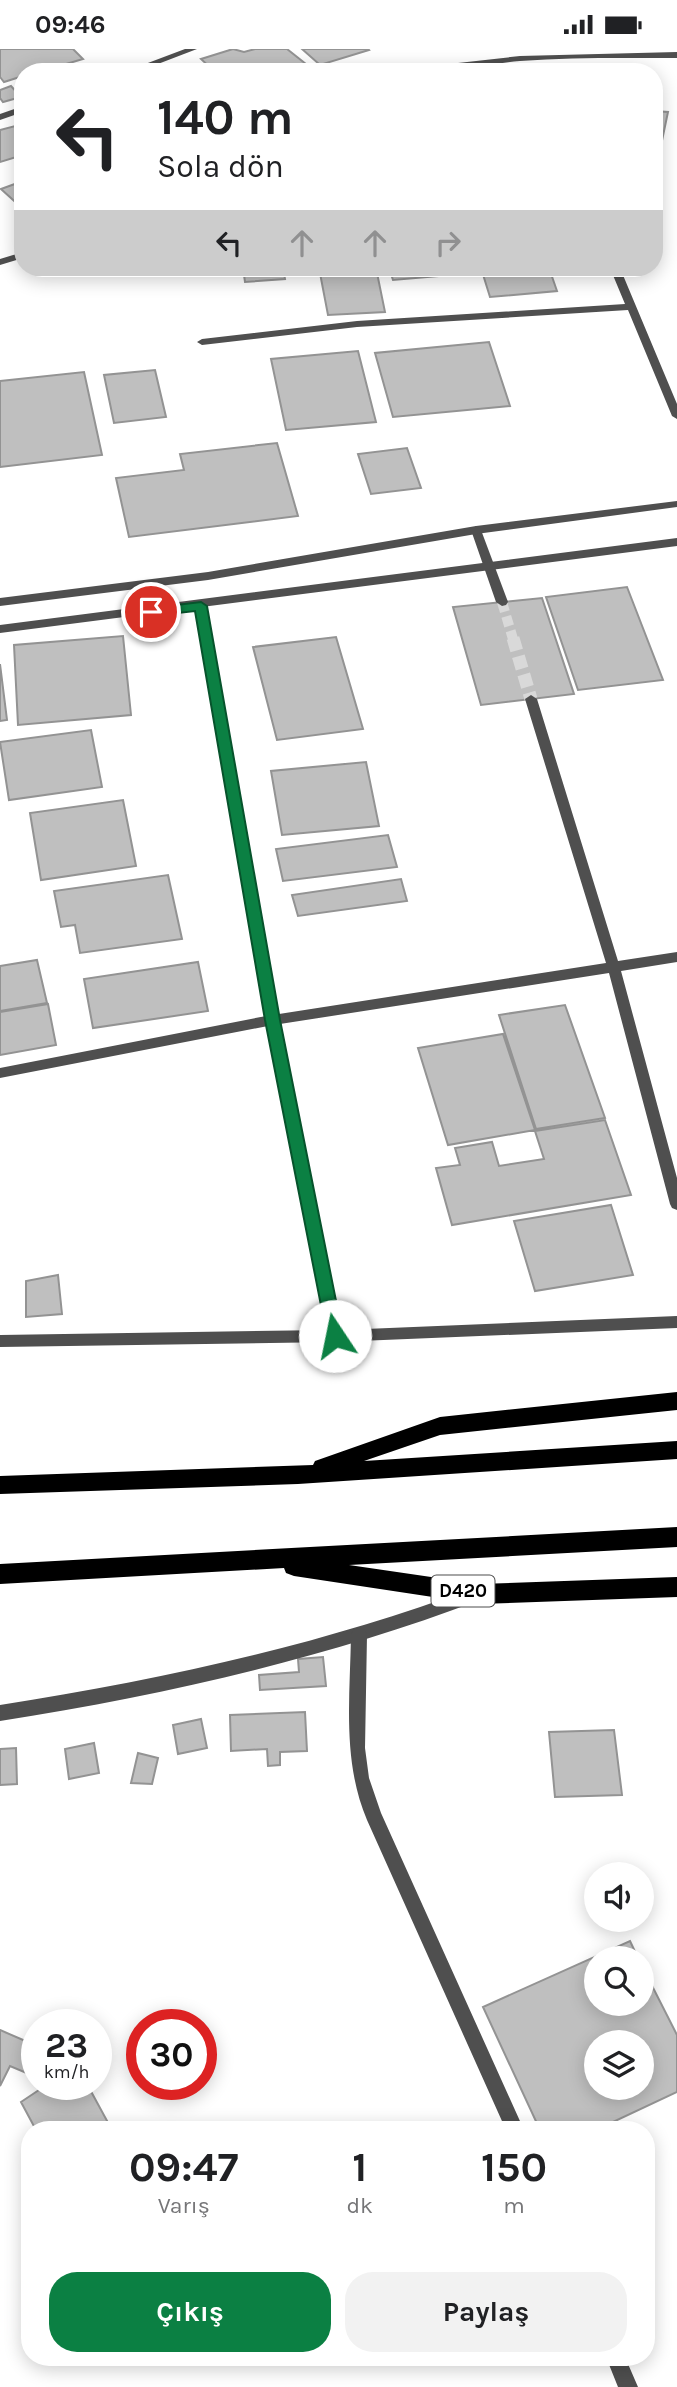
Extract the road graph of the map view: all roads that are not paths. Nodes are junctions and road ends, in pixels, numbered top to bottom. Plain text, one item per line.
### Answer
1 (193, 49) edge
2 (621, 52) edge
3 (677, 55) edge
4 (153, 63) edge
5 (474, 63) edge
6 (618, 277) edge
7 (630, 307) junction
8 (202, 342) dead end
9 (677, 416) edge
10 (677, 504) edge
11 (476, 530) junction
12 (677, 542) edge
13 (489, 564) junction
14 (0, 602) edge
15 (502, 602) tunnel mouth
16 (201, 606) junction
17 (0, 629) edge
18 (531, 699) tunnel mouth
19 (677, 957) edge
20 (612, 965) junction
21 (273, 1020) junction
22 (0, 1073) edge
23 (677, 1204) edge
24 (677, 1322) edge
25 (335, 1336) junction
26 (0, 1341) edge
27 (677, 1401) edge
28 (677, 1450) edge
29 (298, 1475) junction
30 (0, 1485) edge
31 (677, 1537) edge
32 (252, 1560) junction
33 (0, 1574) edge
34 (677, 1587) edge
35 (479, 1594) junction
36 (359, 1635) junction
37 (0, 1713) edge
38 (511, 2121) edge
39 (619, 2366) edge
40 (628, 2387) edge

1 - 4 street
2 - 3 street
2 - 5 street
6 - 7 street
7 - 8 street
7 - 9 street
10 - 11 street
11 - 13 street
11 - 14 street
12 - 13 street
13 - 15 street
13 - 16 street
16 - 17 street
16 - 21 street
18 - 20 street
19 - 20 street
20 - 21 street
20 - 23 street
21 - 22 street
21 - 25 street
24 - 25 street
25 - 26 street
27 - 29 highway
28 - 29 highway
29 - 30 highway
31 - 32 highway
32 - 33 highway, D420
32 - 35 highway, D420
34 - 35 highway, D420
35 - 36 street
36 - 37 street
36 - 38 street
39 - 40 street

